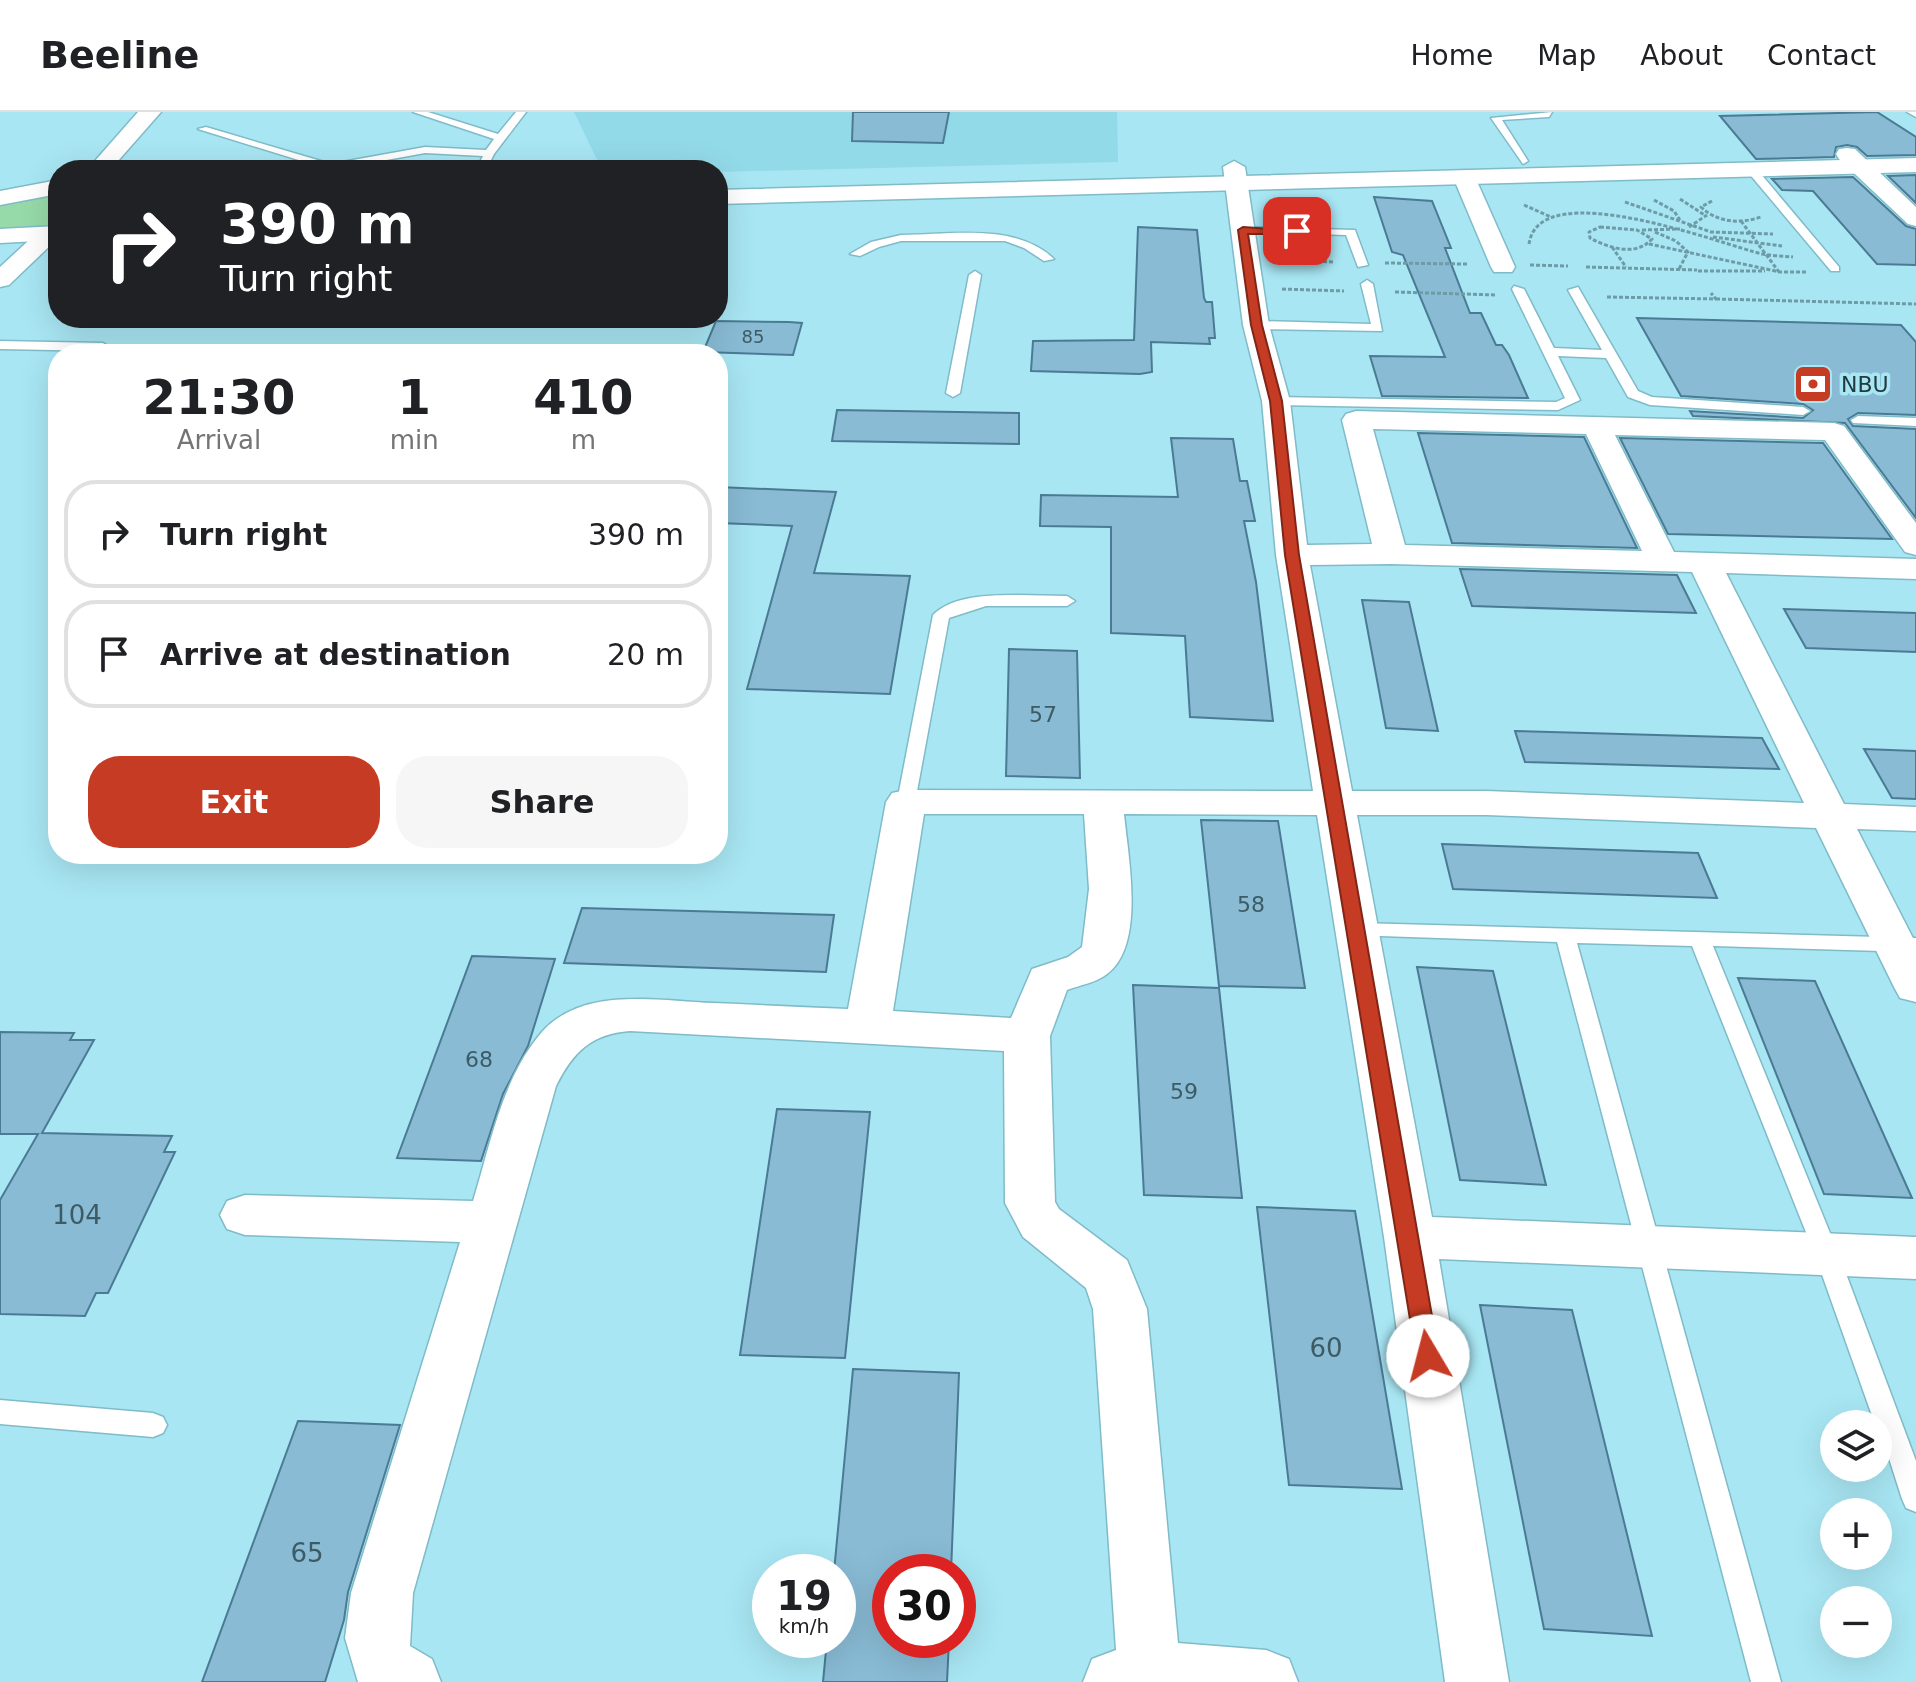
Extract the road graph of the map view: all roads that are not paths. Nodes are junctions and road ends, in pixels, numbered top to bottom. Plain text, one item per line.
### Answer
1 (150, 112) edge
2 (418, 112) edge
3 (521, 112) edge
4 (1549, 114) edge
5 (203, 129) dead end
6 (500, 138) junction
7 (1916, 152) edge
8 (489, 153) junction
9 (107, 160) edge
10 (307, 160) edge
11 (370, 160) edge
12 (486, 160) edge
13 (1855, 160) junction
14 (1523, 161) junction
15 (1916, 165) edge
16 (1751, 169) junction
17 (1236, 175) junction
18 (1464, 177) junction
19 (728, 181) edge
20 (48, 189) edge
21 (728, 197) edge
22 (0, 198) edge
23 (1916, 219) edge
24 (1243, 230) junction
25 (48, 234) edge
26 (1, 237) edge
27 (48, 238) edge
28 (856, 254) dead end
29 (1048, 259) dead end
30 (1362, 265) dead end
31 (1502, 266) road end
32 (1835, 269) road end
33 (975, 275) dead end
34 (0, 280) edge
35 (1368, 288) road end
36 (1518, 289) dead end
37 (1574, 290) dead end
38 (1256, 325) junction
39 (0, 345) edge
40 (48, 346) edge
41 (1550, 352) junction
42 (1609, 354) junction
43 (953, 393) dead end
44 (1276, 401) junction
45 (1803, 411) dead end
46 (1858, 420) dead end
47 (1916, 422) edge
48 (1596, 426) junction
49 (1916, 545) edge
50 (1391, 554) junction
51 (1292, 555) junction
52 (1663, 562) junction
53 (1704, 563) junction
54 (1916, 569) edge
55 (1067, 601) dead end
56 (1336, 801) junction
57 (906, 802) junction
58 (1103, 805) junction
59 (1830, 815) junction
60 (1916, 819) edge
61 (1358, 930) junction
62 (1565, 935) junction
63 (1700, 939) junction
64 (1905, 944) edge
65 (1916, 987) edge
66 (868, 1024) junction
67 (1027, 1036) junction
68 (245, 1215) dead end
69 (490, 1222) junction
70 (1410, 1237) junction
71 (1650, 1247) junction
72 (1827, 1255) junction
73 (1916, 1258) edge
74 (0, 1412) edge
75 (153, 1425) dead end
76 (1916, 1499) edge
77 (1138, 1679) edge
78 (409, 1682) edge
79 (1266, 1682) edge
80 (1477, 1682) edge
81 (1766, 1682) edge

1 - 9 street
2 - 6 lane
3 - 6 lane
4 - 14 lane
5 - 10 lane
6 - 8 lane
7 - 13 street
8 - 11 lane
8 - 12 lane
13 - 14 street
13 - 15 street
13 - 16 street
13 - 23 street
14 - 17 street
16 - 18 street
16 - 32 lane
17 - 18 street
17 - 19 street
17 - 21 street
17 - 24 street
18 - 31 street
20 - 22 street
24 - 30 lane
24 - 38 street
25 - 26 street
27 - 34 street
28 - 29 lane
33 - 43 lane
35 - 38 lane
36 - 41 lane
37 - 42 lane
38 - 44 street
39 - 40 lane
41 - 42 lane
41 - 44 lane
42 - 45 lane
44 - 51 street
46 - 47 lane
48 - 49 street
48 - 50 street
48 - 52 street
50 - 51 street
50 - 52 street
51 - 56 street
52 - 53 street
53 - 54 street
53 - 59 street
55 - 57 lane
56 - 58 street
56 - 59 street
56 - 61 street
57 - 58 street
57 - 66 street
58 - 67 street
59 - 60 street
59 - 64 street
61 - 62 lane
61 - 70 street
62 - 63 lane
62 - 71 lane
63 - 64 lane
63 - 72 lane
64 - 65 street
66 - 67 street
66 - 69 street
67 - 77 street
68 - 69 street
69 - 78 street
70 - 71 street
70 - 80 street
71 - 72 street
71 - 81 lane
72 - 73 street
72 - 76 lane
74 - 75 lane
77 - 79 street

